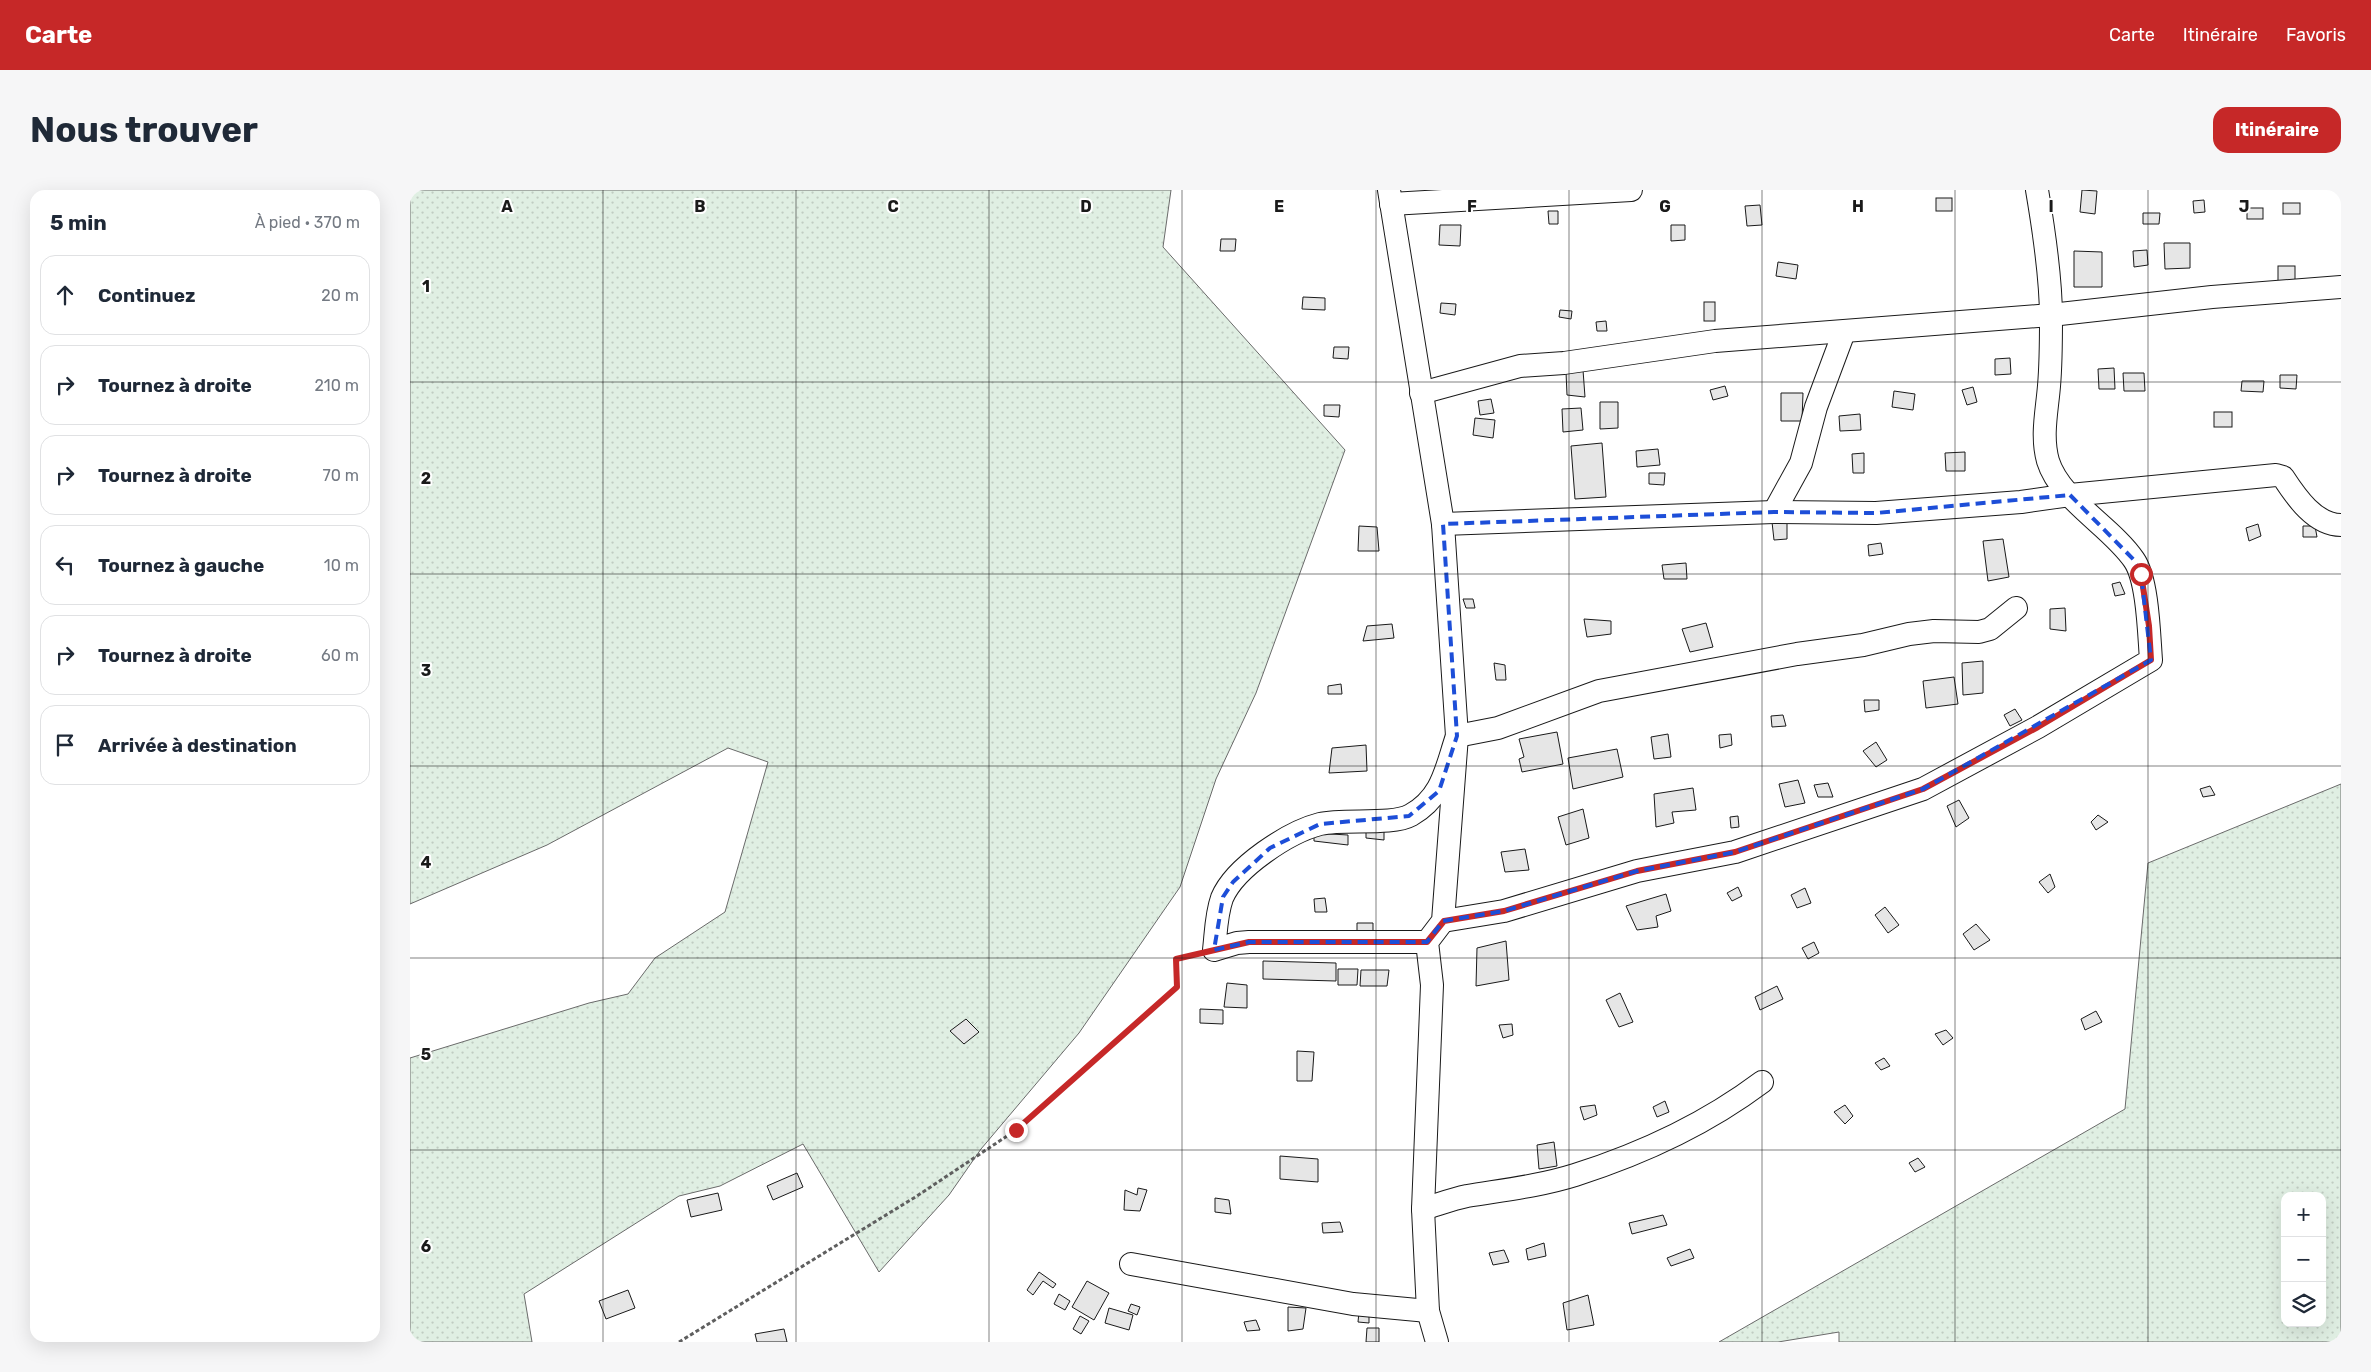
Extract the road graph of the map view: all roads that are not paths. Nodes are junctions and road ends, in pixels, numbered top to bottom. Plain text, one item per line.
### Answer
1 (1631, 190) edge
2 (2037, 190) edge
3 (1390, 197) edge
4 (2341, 287) edge
5 (2051, 315) junction
6 (1844, 332) junction
7 (1420, 393) junction
8 (2070, 495) junction
9 (1774, 512) junction
10 (1444, 524) junction
11 (2341, 525) edge
12 (2016, 608) dead end
13 (1458, 736) junction
14 (1444, 921) junction
15 (1427, 942) junction
16 (1762, 1082) dead end
17 (1423, 1209) junction
18 (1131, 1264) dead end
19 (1428, 1311) junction
20 (1437, 1342) edge

1 - 3 street
2 - 5 street
3 - 7 street
4 - 5 street
5 - 6 street
5 - 8 street
6 - 7 street
6 - 9 street
7 - 10 street
8 - 9 street
8 - 11 street
8 - 14 street
9 - 10 street
10 - 13 street
12 - 13 street
13 - 14 street
13 - 15 street
14 - 15 street
15 - 17 street
16 - 17 street
17 - 19 street
18 - 19 street
19 - 20 street

